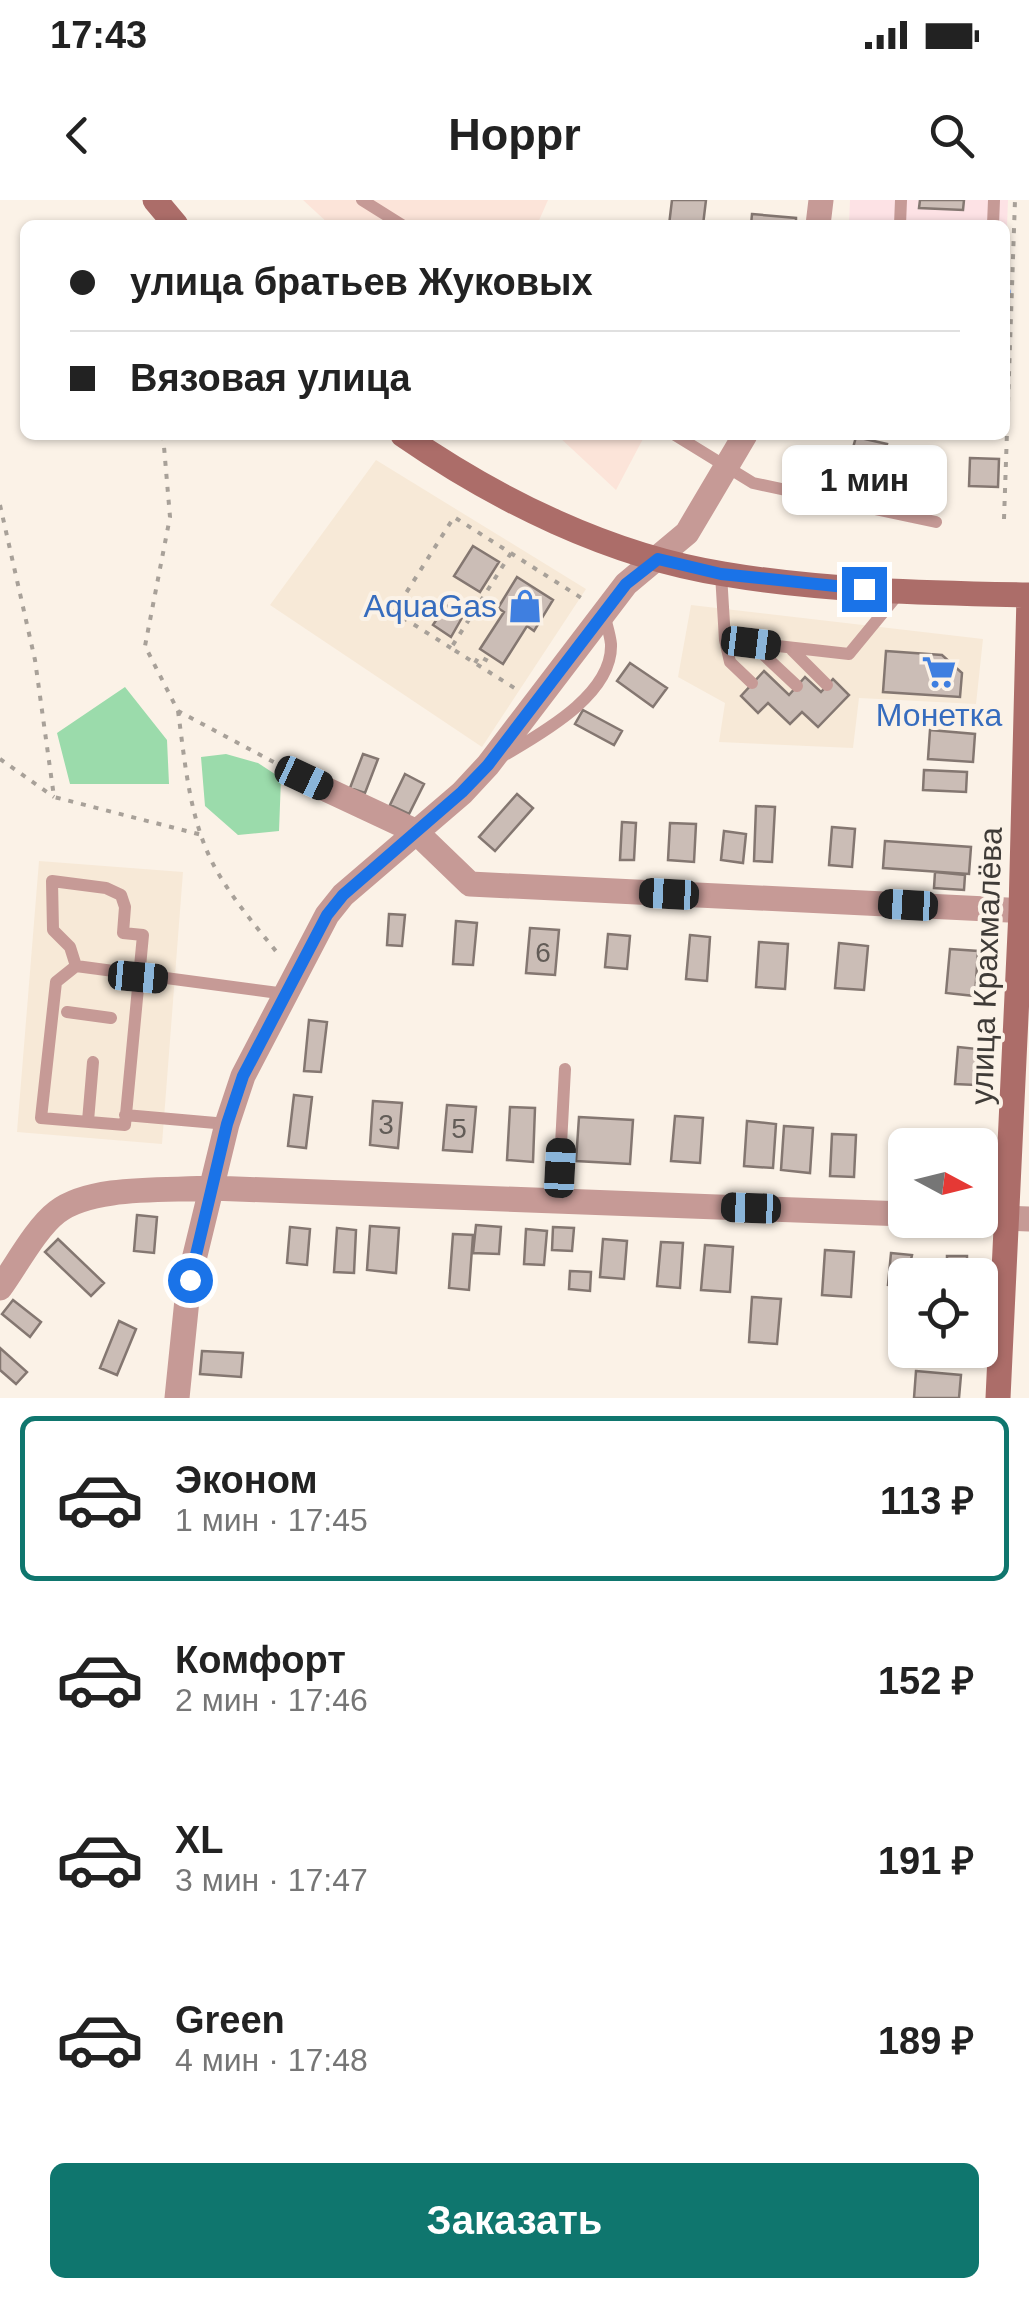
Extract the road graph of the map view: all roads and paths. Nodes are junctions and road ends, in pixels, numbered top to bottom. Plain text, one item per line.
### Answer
1 (155, 200) edge
2 (362, 200) edge
3 (1015, 200) edge
4 (172, 220) edge
5 (394, 220) edge
6 (1010, 258) edge
7 (163, 440) edge
8 (411, 440) edge
9 (683, 440) edge
10 (742, 440) edge
11 (1005, 440) edge
12 (726, 466) junction
13 (0, 505) edge
14 (1004, 519) dead end
15 (936, 522) dead end
16 (511, 554) junction
17 (658, 559) junction
18 (721, 574) junction
19 (900, 592) junction
20 (1029, 595) edge
21 (580, 598) dead end
22 (604, 613) junction
23 (724, 640) junction
24 (751, 643) junction
25 (789, 647) junction
26 (452, 648) junction
27 (492, 656) dead end
28 (475, 663) junction
29 (752, 684) dead end
30 (827, 685) dead end
31 (797, 686) dead end
32 (520, 692) dead end
33 (178, 711) junction
34 (0, 759) edge
35 (488, 765) junction
36 (304, 778) joint
37 (54, 797) junction
38 (415, 831) junction
39 (202, 834) junction
40 (1025, 911) edge
41 (76, 966) junction
42 (138, 977) junction
43 (292, 986) junction
44 (67, 1012) dead end
45 (112, 1018) dead end
46 (93, 1062) dead end
47 (565, 1069) dead end
48 (125, 1114) junction
49 (88, 1122) junction
50 (227, 1124) junction
51 (211, 1188) junction
52 (558, 1201) junction
53 (888, 1213) edge
54 (1018, 1218) edge
55 (0, 1288) edge
56 (177, 1398) edge
57 (998, 1398) edge

1 - 4 main road
2 - 5 lane
3 - 6 path
7 - 33 path
8 - 17 main road
9 - 12 lane
10 - 12 street
11 - 14 path
12 - 15 lane
12 - 17 street
13 - 37 path
16 - 21 path
16 - 26 path
16 - 26 path
17 - 18 main road
17 - 22 street
18 - 19 main road
18 - 23 lane
19 - 20 main road
19 - 25 lane
20 - 40 main road, улица Крахмалёва
22 - 35 street
22 - 35 lane
23 - 24 lane
23 - 29 lane
24 - 25 lane
24 - 31 lane
25 - 30 lane
26 - 28 path
27 - 28 path
28 - 32 path
33 - 36 path
33 - 39 path
34 - 37 path
35 - 38 street
36 - 38 street
37 - 39 path
38 - 40 street
38 - 43 street
39 - 43 path
40 - 54 main road, улица Крахмалёва
41 - 42 lane
41 - 42 lane
41 - 49 lane
42 - 43 lane
42 - 48 lane
43 - 50 street
44 - 45 lane
46 - 49 lane
47 - 52 lane
48 - 49 lane
48 - 50 lane
50 - 51 street
51 - 52 street
51 - 55 street
51 - 56 street
52 - 53 street
54 - 57 main road, улица Крахмалёва

